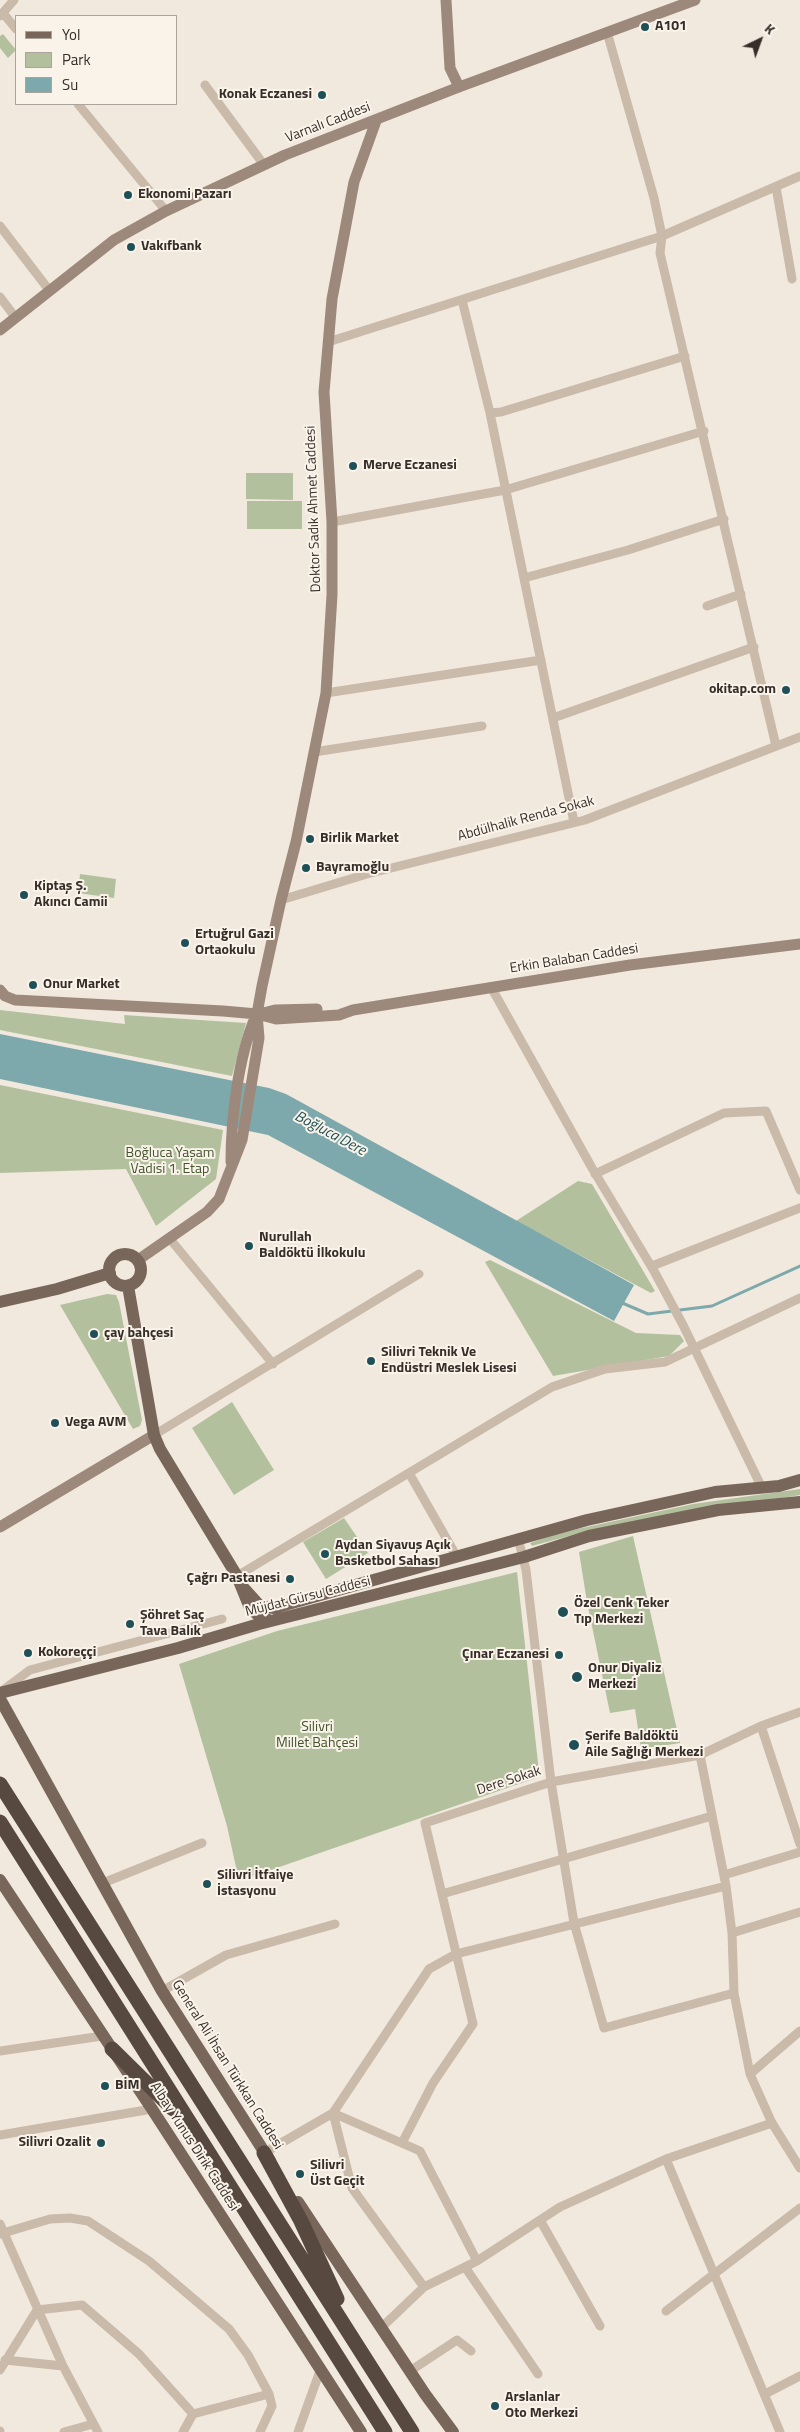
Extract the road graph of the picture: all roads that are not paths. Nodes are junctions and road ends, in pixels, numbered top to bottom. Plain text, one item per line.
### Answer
1 (14, 0) edge
2 (446, 0) edge
3 (695, 0) edge
4 (1, 14) edge
5 (15, 28) edge
6 (607, 32) junction
7 (205, 85) dead end
8 (459, 87) junction
9 (79, 105) edge
10 (376, 121) junction
11 (264, 165) junction
12 (800, 176) edge
13 (776, 187) junction
14 (166, 210) junction
15 (0, 226) edge
16 (662, 236) junction
17 (792, 279) dead end
18 (49, 290) junction
19 (0, 297) edge
20 (462, 300) junction
21 (15, 317) junction
22 (0, 330) edge
23 (328, 342) junction
24 (685, 356) junction
25 (490, 413) junction
26 (704, 431) junction
27 (506, 490) junction
28 (724, 519) junction
29 (332, 522) junction
30 (524, 578) junction
31 (742, 594) junction
32 (707, 606) dead end
33 (754, 647) junction
34 (540, 660) junction
35 (326, 694) junction
36 (553, 718) junction
37 (482, 726) dead end
38 (800, 736) edge
39 (776, 746) junction
40 (314, 752) junction
41 (574, 822) junction
42 (281, 900) junction
43 (800, 944) edge
44 (491, 987) junction
45 (0, 990) edge
46 (257, 1014) junction
47 (237, 1138) junction
48 (595, 1174) junction
49 (800, 1190) edge
50 (800, 1208) edge
51 (170, 1238) junction
52 (138, 1260) junction
53 (652, 1266) junction
54 (110, 1273) junction
55 (418, 1274) dead end
56 (128, 1286) junction
57 (800, 1298) edge
58 (0, 1302) edge
59 (694, 1348) junction
60 (273, 1364) junction
61 (154, 1436) junction
62 (409, 1473) junction
63 (800, 1480) edge
64 (762, 1488) junction
65 (800, 1502) edge
66 (0, 1527) edge
67 (518, 1538) junction
68 (457, 1556) junction
69 (524, 1557) junction
70 (239, 1580) junction
71 (222, 1619) dead end
72 (271, 1621) junction
73 (0, 1692) edge
74 (0, 1699) edge
75 (800, 1712) edge
76 (0, 1715) edge
77 (15, 1725) junction
78 (762, 1726) junction
79 (700, 1755) junction
80 (551, 1782) junction
81 (0, 1784) edge
82 (712, 1816) junction
83 (0, 1822) edge
84 (202, 1843) dead end
85 (800, 1844) edge
86 (800, 1852) edge
87 (563, 1858) junction
88 (724, 1875) junction
89 (0, 1880) edge
90 (103, 1883) junction
91 (726, 1886) junction
92 (442, 1894) junction
93 (800, 1912) edge
94 (574, 1923) junction
95 (335, 1924) dead end
96 (732, 1933) junction
97 (456, 1954) junction
98 (162, 1991) junction
99 (734, 1993) junction
100 (800, 2031) edge
101 (102, 2036) junction
102 (112, 2049) junction
103 (0, 2051) edge
104 (750, 2074) junction
105 (152, 2109) junction
106 (333, 2113) junction
107 (772, 2122) junction
108 (195, 2132) junction
109 (0, 2135) edge
110 (402, 2143) junction
111 (264, 2152) junction
112 (666, 2159) junction
113 (800, 2168) edge
114 (800, 2208) edge
115 (540, 2220) junction
116 (1, 2230) edge
117 (478, 2260) junction
118 (465, 2267) junction
119 (715, 2274) junction
120 (424, 2287) junction
121 (37, 2310) junction
122 (666, 2311) dead end
123 (600, 2326) dead end
124 (382, 2327) junction
125 (355, 2342) junction
126 (471, 2351) dead end
127 (6, 2360) junction
128 (63, 2366) junction
129 (0, 2370) edge
130 (320, 2371) junction
131 (410, 2371) junction
132 (538, 2374) dead end
133 (800, 2376) edge
134 (269, 2394) junction
135 (765, 2394) junction
136 (193, 2414) junction
137 (93, 2424) junction
138 (64, 2432) edge
139 (98, 2432) edge
140 (183, 2432) edge
141 (260, 2432) edge
142 (298, 2432) edge
143 (361, 2432) edge
144 (385, 2432) edge
145 (412, 2432) edge
146 (453, 2432) edge
147 (780, 2432) edge

1 - 4 street
2 - 8 street
3 - 6 street, Varnalı Caddesi
4 - 5 street
6 - 8 street, Varnalı Caddesi
6 - 16 street
7 - 11 street
8 - 10 street, Varnalı Caddesi
9 - 14 street
10 - 11 street, Varnalı Caddesi
10 - 23 street, Doktor Sadık Ahmet Caddesi
11 - 14 street, Varnalı Caddesi
12 - 13 street
13 - 16 street
13 - 17 street
14 - 18 street, Varnalı Caddesi
15 - 18 street
16 - 20 street
16 - 24 street
18 - 21 street, Varnalı Caddesi
19 - 21 street
20 - 23 street
20 - 25 street
21 - 22 street, Varnalı Caddesi
23 - 29 street, Doktor Sadık Ahmet Caddesi
24 - 25 street
24 - 26 street
25 - 27 street
26 - 27 street
26 - 28 street
27 - 29 street
27 - 30 street
28 - 30 street
28 - 31 street
29 - 35 street, Doktor Sadık Ahmet Caddesi
30 - 34 street
31 - 32 street
31 - 33 street
33 - 36 street
33 - 39 street
34 - 35 street
34 - 36 street
35 - 40 street, Doktor Sadık Ahmet Caddesi
36 - 41 street
37 - 40 street
38 - 39 street, Abdülhalik Renda Sokak
39 - 41 street, Abdülhalik Renda Sokak
40 - 42 street, Doktor Sadık Ahmet Caddesi
41 - 42 street, Abdülhalik Renda Sokak
42 - 46 street, Doktor Sadık Ahmet Caddesi
43 - 44 street, Erkin Balaban Caddesi
44 - 46 street, Erkin Balaban Caddesi
44 - 48 street
45 - 46 street, Erkin Balaban Caddesi
46 - 47 street
46 - 47 street
47 - 51 street
48 - 49 street
48 - 53 street
50 - 53 street
51 - 52 street
51 - 60 street
52 - 54 main road
52 - 56 main road
53 - 59 street
54 - 56 main road
54 - 58 main road
55 - 60 street
56 - 61 main road
57 - 59 street
59 - 62 street
59 - 64 street
60 - 61 street
61 - 66 street
61 - 70 main road
62 - 68 street
62 - 70 street
63 - 64 main road, Müjdat Gürsu Caddesi
64 - 67 main road, Müjdat Gürsu Caddesi
65 - 69 main road, Müjdat Gürsu Caddesi
67 - 68 main road, Müjdat Gürsu Caddesi
67 - 69 street
68 - 70 main road, Müjdat Gürsu Caddesi
69 - 72 main road, Müjdat Gürsu Caddesi
69 - 80 street
70 - 72 main road
71 - 73 street
72 - 73 main road, Müjdat Gürsu Caddesi
74 - 77 main road, General Ali İhsan Türkkan Caddesi
75 - 78 street, Dere Sokak
76 - 77 main road
77 - 90 main road, General Ali İhsan Türkkan Caddesi
78 - 79 street, Dere Sokak
78 - 85 street
79 - 80 street, Dere Sokak
79 - 82 street
80 - 87 street
80 - 92 street, Dere Sokak
81 - 125 highway
82 - 87 street
82 - 88 street
83 - 108 highway
84 - 90 street
86 - 88 street
87 - 92 street
87 - 94 street
88 - 91 street
89 - 101 main road, Albay Yunus Dirik Caddesi
90 - 98 main road, General Ali İhsan Türkkan Caddesi
91 - 94 street
91 - 96 street
92 - 97 street, Dere Sokak
93 - 96 street
94 - 97 street
94 - 99 street
95 - 98 street
96 - 99 street
97 - 106 street
97 - 110 street, Dere Sokak
98 - 111 main road, General Ali İhsan Türkkan Caddesi
99 - 104 street
100 - 104 street
101 - 102 main road, Albay Yunus Dirik Caddesi
101 - 103 street
102 - 105 main road, Albay Yunus Dirik Caddesi
102 - 108 highway
104 - 107 street
105 - 109 street
105 - 130 main road, Albay Yunus Dirik Caddesi
106 - 110 street
106 - 111 street
106 - 120 street
107 - 112 street
107 - 113 street
108 - 144 highway
110 - 117 street
111 - 124 main road, General Ali İhsan Türkkan Caddesi
111 - 125 highway
112 - 115 street
112 - 119 street
114 - 119 street
115 - 117 street
115 - 123 street
116 - 121 street
116 - 134 street
117 - 118 street
118 - 120 street
118 - 132 street
119 - 122 street
119 - 135 street
120 - 124 street
121 - 127 street
121 - 128 street
121 - 136 street
124 - 131 main road, General Ali İhsan Türkkan Caddesi
125 - 145 highway
126 - 131 street
127 - 128 street
127 - 129 street
128 - 137 street
130 - 142 street
130 - 143 main road, Albay Yunus Dirik Caddesi
131 - 146 main road, General Ali İhsan Türkkan Caddesi
133 - 135 street
134 - 136 street
134 - 141 street
135 - 147 street
136 - 140 street
137 - 138 street
137 - 139 street

